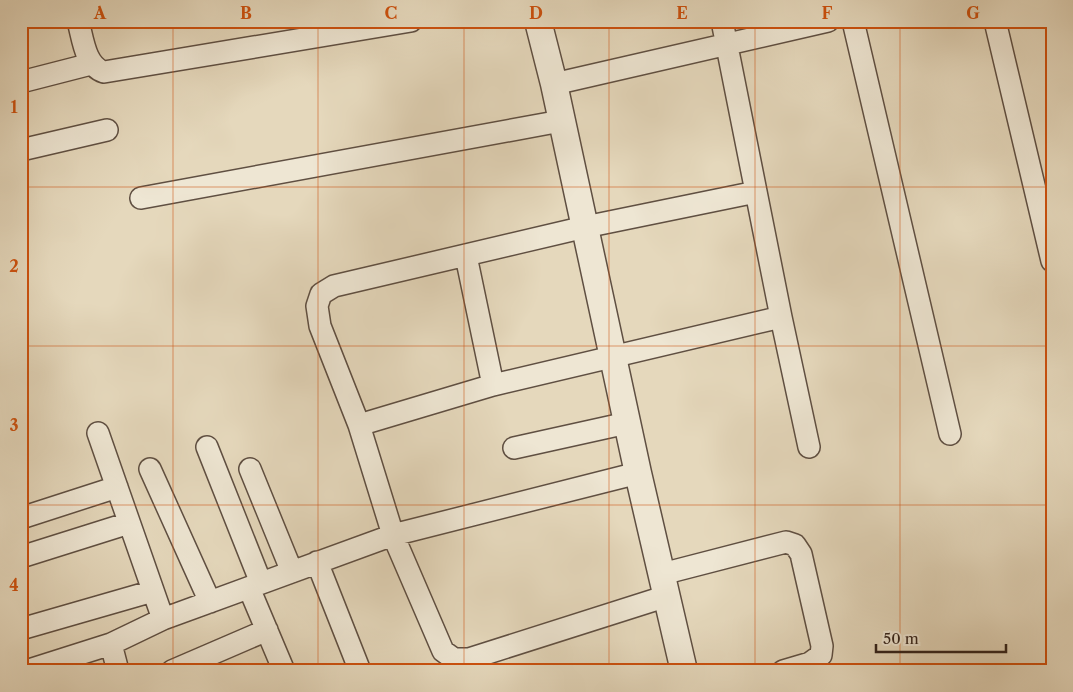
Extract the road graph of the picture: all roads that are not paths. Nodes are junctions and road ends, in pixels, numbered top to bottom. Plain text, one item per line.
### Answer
1 (78, 21) edge
2 (411, 21) edge
3 (538, 21) edge
4 (722, 21) edge
5 (828, 21) edge
6 (853, 21) edge
7 (995, 21) edge
8 (727, 44) junction
9 (91, 64) junction
10 (21, 82) edge
11 (554, 84) junction
12 (561, 121) junction
13 (107, 130) dead end
14 (21, 150) edge
15 (756, 192) junction
16 (141, 198) dead end
17 (585, 227) junction
18 (466, 256) junction
19 (1052, 261) edge
20 (781, 317) junction
21 (613, 355) junction
22 (492, 385) junction
23 (627, 423) junction
24 (359, 425) junction
25 (98, 433) dead end
26 (950, 434) dead end
27 (207, 447) dead end
28 (810, 447) dead end
29 (514, 448) dead end
30 (150, 469) dead end
31 (250, 469) dead end
32 (638, 473) junction
33 (117, 487) junction
34 (21, 518) edge
35 (130, 523) junction
36 (394, 535) junction
37 (21, 558) edge
38 (317, 562) junction
39 (292, 572) junction
40 (255, 585) junction
41 (664, 585) junction
42 (153, 591) junction
43 (210, 602) junction
44 (163, 619) junction
45 (21, 629) edge
46 (267, 630) junction
47 (111, 644) junction
48 (26, 671) edge
49 (118, 671) edge
50 (172, 671) edge
51 (284, 671) edge
52 (360, 671) edge
53 (684, 671) edge
54 (783, 671) edge

1 - 9 street
2 - 9 street
3 - 11 street
4 - 8 street
5 - 8 street
6 - 26 street
7 - 19 street
8 - 11 street
8 - 15 street
9 - 10 street
11 - 12 street
12 - 16 street
12 - 17 street
13 - 14 street
15 - 17 street
15 - 20 street
17 - 18 street
17 - 21 street
18 - 22 street
18 - 24 street
20 - 21 street
20 - 28 street
21 - 22 street
21 - 23 street
22 - 24 street
23 - 29 street
23 - 32 street
24 - 36 street
25 - 33 street
27 - 40 street
30 - 43 street
31 - 39 street
32 - 36 street
32 - 41 street
33 - 34 street
33 - 35 street
35 - 37 street
35 - 42 street
36 - 38 street
36 - 41 street
38 - 39 street
38 - 52 street
39 - 40 street
40 - 43 street
40 - 46 street
41 - 53 street
41 - 54 street
42 - 44 street
42 - 45 street
43 - 44 street
44 - 47 street
46 - 50 street
46 - 51 street
47 - 48 street
47 - 49 street

